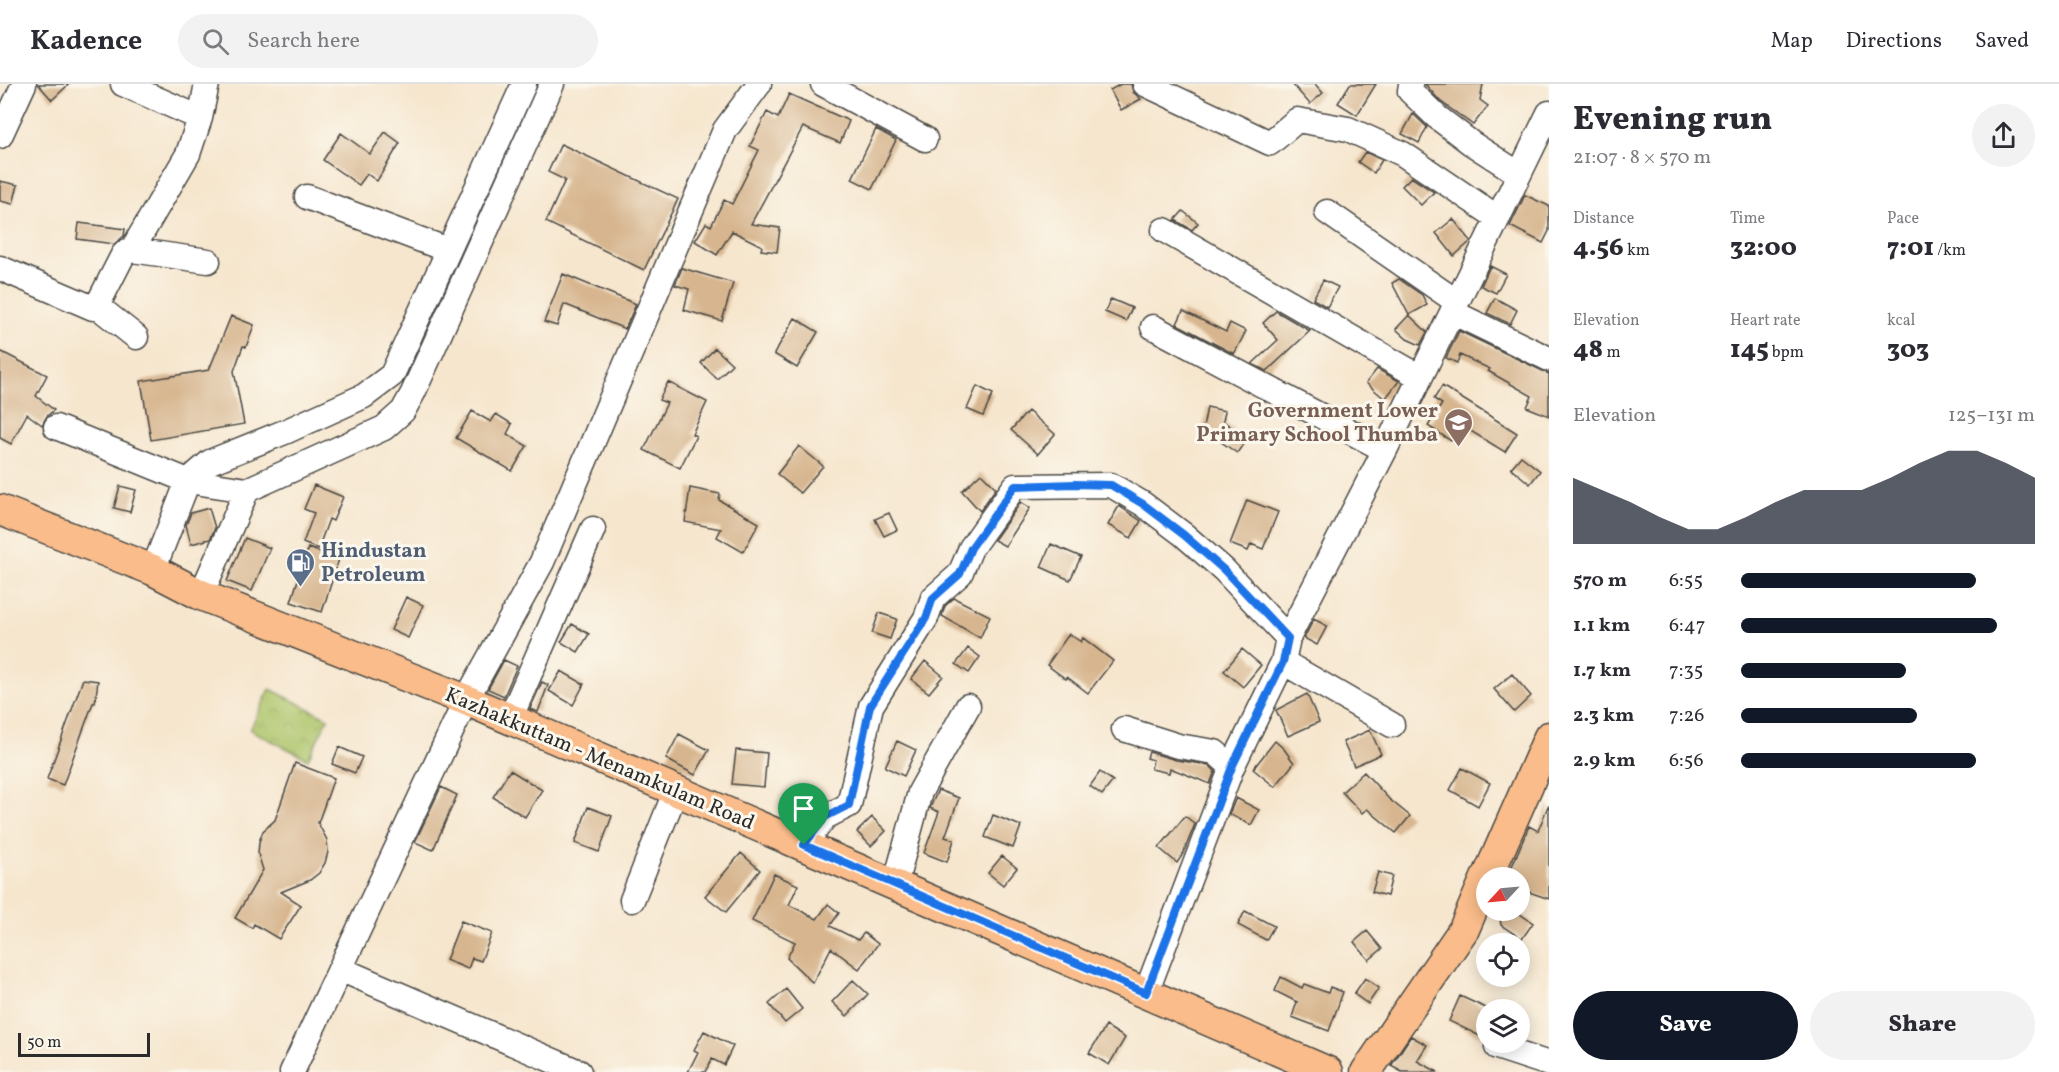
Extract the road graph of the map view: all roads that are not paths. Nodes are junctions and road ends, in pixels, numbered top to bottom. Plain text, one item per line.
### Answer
1 (24, 84) edge
2 (123, 84) edge
3 (207, 84) edge
4 (524, 84) edge
5 (552, 84) edge
6 (759, 84) edge
7 (823, 84) edge
8 (1145, 84) edge
9 (1411, 84) edge
10 (1549, 113) edge
11 (200, 118) junction
12 (0, 136) edge
13 (925, 139) dead end
14 (1519, 174) junction
15 (473, 194) junction
16 (307, 197) dead end
17 (499, 204) junction
18 (1327, 212) dead end
19 (1498, 218) junction
20 (1164, 230) dead end
21 (132, 250) junction
22 (448, 250) junction
23 (208, 261) dead end
24 (0, 268) edge
25 (97, 306) junction
26 (1454, 307) junction
27 (1153, 327) dead end
28 (136, 337) dead end
29 (1549, 359) edge
30 (1420, 377) junction
31 (56, 427) dead end
32 (1385, 450) junction
33 (188, 481) junction
34 (247, 490) junction
35 (0, 510) edge
36 (593, 529) dead end
37 (153, 570) junction
38 (201, 595) junction
39 (1288, 638) junction
40 (1283, 662) junction
41 (466, 700) junction
42 (968, 706) dead end
43 (510, 718) junction
44 (1392, 725) dead end
45 (1124, 729) dead end
46 (1549, 737) edge
47 (1232, 767) junction
48 (676, 790) junction
49 (804, 845) junction
50 (1492, 867) edge
51 (895, 885) junction
52 (632, 900) dead end
53 (1476, 902) edge
54 (340, 969) junction
55 (1146, 993) junction
56 (1515, 1053) edge
57 (1549, 1064) edge
58 (292, 1072) edge
59 (579, 1072) edge
60 (1328, 1072) edge
61 (1366, 1072) edge

1 - 12 street
2 - 11 street
3 - 11 street
4 - 15 street
5 - 17 street
6 - 41 street
7 - 13 street
8 - 19 street
9 - 14 street
10 - 14 street
11 - 21 street
14 - 19 street
15 - 17 street
15 - 22 street
16 - 22 street
17 - 34 street
18 - 26 street
19 - 26 street
20 - 30 street
21 - 23 street
21 - 25 street
22 - 33 street
24 - 25 street
25 - 28 street
26 - 29 street
26 - 30 street
27 - 32 street
30 - 32 street
31 - 33 street
32 - 39 street
33 - 34 street
33 - 37 street
34 - 38 street
35 - 37 main road, Kazhakkuttam - Menamkulam Road
36 - 43 street
37 - 38 main road, Kazhakkuttam - Menamkulam Road
38 - 41 main road, Kazhakkuttam - Menamkulam Road
39 - 40 street
39 - 49 street
40 - 44 street
40 - 47 street
41 - 43 main road, Kazhakkuttam - Menamkulam Road
41 - 54 street
42 - 51 street
43 - 48 main road, Kazhakkuttam - Menamkulam Road
45 - 47 street
46 - 50 main road
47 - 55 street
48 - 49 main road, Kazhakkuttam - Menamkulam Road
48 - 52 street
49 - 51 main road, Kazhakkuttam - Menamkulam Road
51 - 55 main road, Kazhakkuttam - Menamkulam Road
53 - 61 main road
54 - 58 street
54 - 59 street
55 - 60 main road, Kazhakkuttam - Menamkulam Road
56 - 57 street

